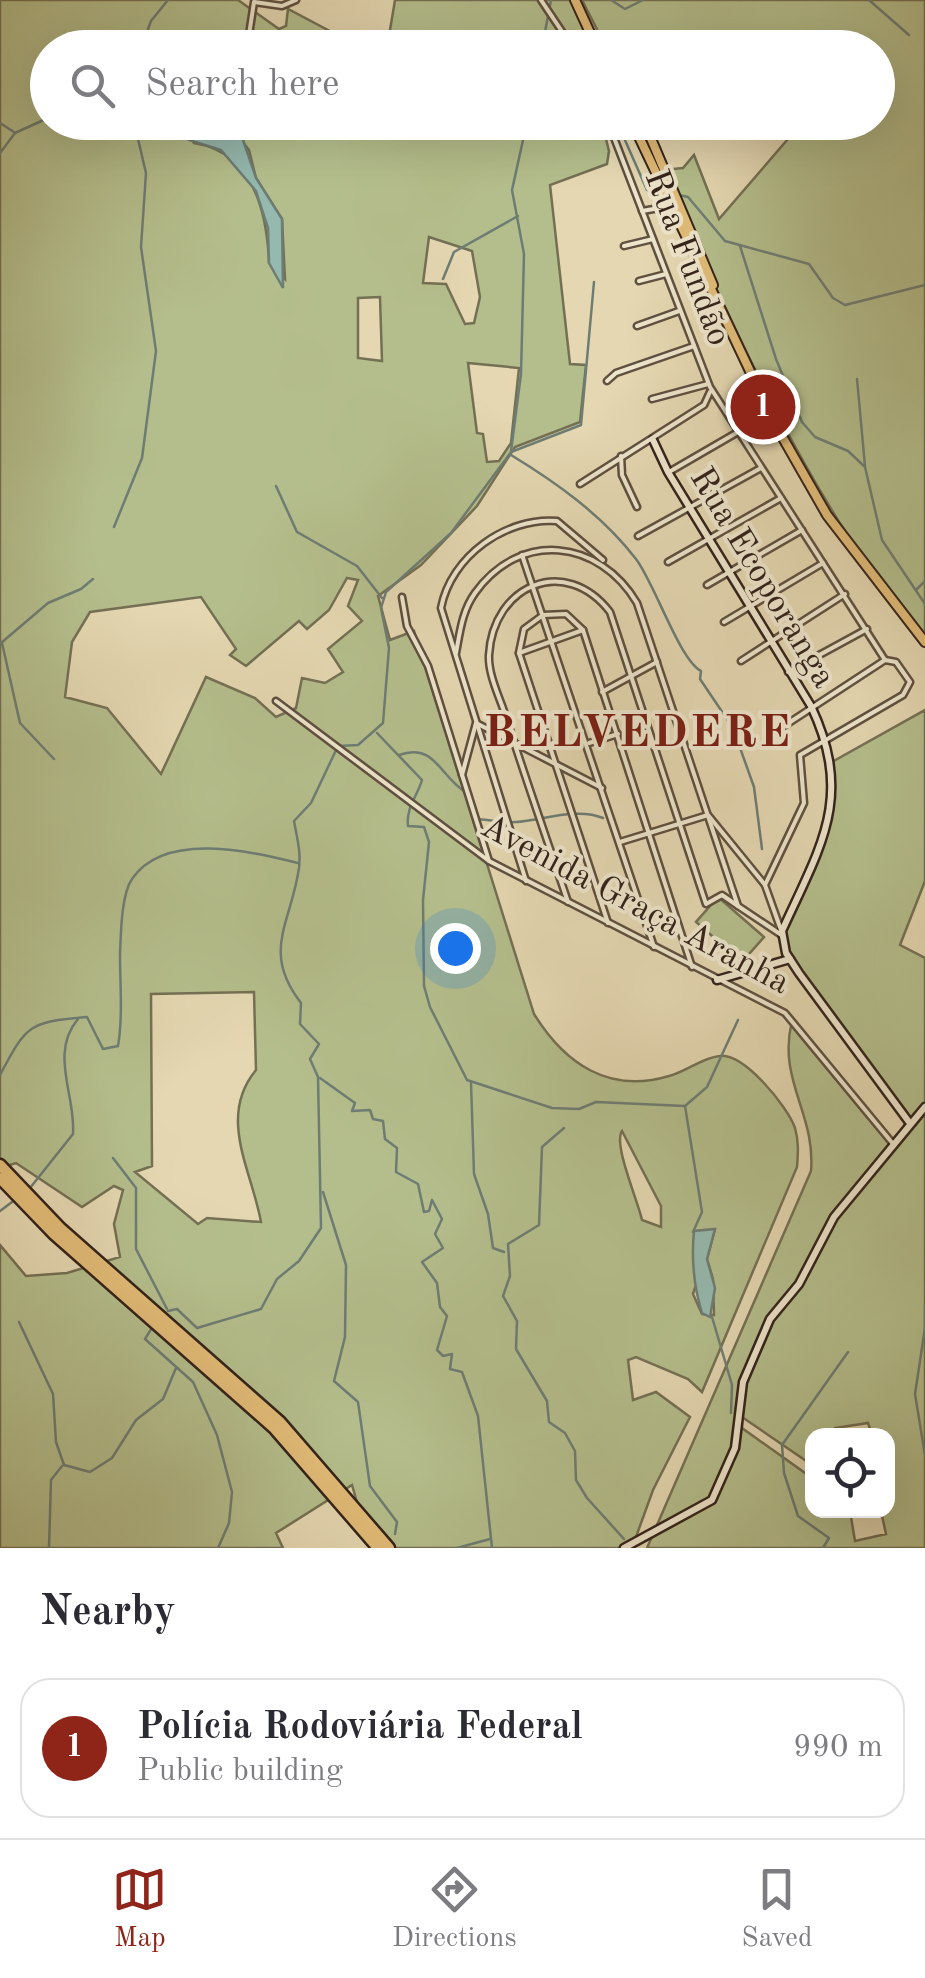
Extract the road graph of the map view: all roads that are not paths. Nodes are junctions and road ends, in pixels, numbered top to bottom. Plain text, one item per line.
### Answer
1 (296, 0) edge
2 (541, 0) edge
3 (575, 0) edge
4 (250, 30) edge
5 (561, 30) edge
6 (589, 30) edge
7 (615, 140) edge
8 (640, 140) edge
9 (652, 140) edge
10 (656, 174) junction
11 (671, 206) junction
12 (642, 211) junction
13 (684, 214) junction
14 (653, 239) junction
15 (624, 246) dead end
16 (666, 274) junction
17 (639, 280) dead end
18 (681, 310) junction
19 (636, 326) dead end
20 (731, 337) junction
21 (695, 346) junction
22 (607, 380) dead end
23 (709, 386) junction
24 (652, 399) dead end
25 (738, 432) junction
26 (653, 440) junction
27 (621, 456) junction
28 (762, 468) junction
29 (668, 472) junction
30 (580, 484) dead end
31 (781, 498) junction
32 (690, 504) junction
33 (637, 507) dead end
34 (802, 530) junction
35 (638, 536) dead end
36 (711, 538) junction
37 (522, 555) junction
38 (668, 562) dead end
39 (824, 564) junction
40 (608, 566) junction
41 (731, 571) junction
42 (533, 584) junction
43 (707, 585) dead end
44 (845, 594) junction
45 (402, 597) dead end
46 (749, 604) junction
47 (542, 615) junction
48 (724, 622) dead end
49 (868, 628) junction
50 (583, 630) junction
51 (769, 640) junction
52 (552, 642) junction
53 (925, 642) edge
54 (456, 653) junction
55 (520, 654) junction
56 (740, 660) dead end
57 (887, 660) junction
58 (658, 662) junction
59 (788, 672) junction
60 (628, 678) junction
61 (602, 692) junction
62 (276, 702) dead end
63 (811, 706) junction
64 (476, 723) junction
65 (781, 728) dead end
66 (618, 734) junction
67 (514, 742) junction
68 (829, 742) junction
69 (587, 744) junction
70 (556, 764) junction
71 (462, 775) junction
72 (602, 788) junction
73 (708, 815) junction
74 (678, 824) junction
75 (650, 833) junction
76 (620, 842) junction
77 (489, 861) junction
78 (526, 880) junction
79 (765, 885) junction
80 (568, 902) junction
81 (738, 906) junction
82 (608, 924) junction
83 (782, 934) junction
84 (654, 948) junction
85 (790, 960) junction
86 (693, 969) junction
87 (717, 980) junction
88 (925, 1107) edge
89 (909, 1122) junction
90 (894, 1145) junction
91 (0, 1164) edge
92 (0, 1178) edge
93 (371, 1532) junction
94 (376, 1548) edge
95 (392, 1548) edge
96 (624, 1548) edge

1 - 4 street
2 - 5 street
3 - 6 main road
7 - 12 street, Rua Fundão
8 - 10 main road
9 - 13 main road
10 - 11 main road
10 - 13 main road
11 - 12 street
11 - 20 main road
12 - 14 street, Rua Fundão
13 - 20 main road
14 - 15 street
14 - 16 street, Rua Fundão
16 - 17 street
16 - 18 street, Rua Fundão
18 - 19 street
18 - 21 street, Rua Fundão
20 - 53 main road
21 - 22 street
21 - 23 street, Rua Fundão
23 - 24 street
23 - 25 street, Rua Fundão
23 - 26 street
25 - 28 street, Rua Fundão
25 - 29 street
26 - 27 street
26 - 29 street, Rua Ecoporanga
27 - 30 street
27 - 33 street
28 - 31 street, Rua Fundão
28 - 32 street
29 - 32 street, Rua Ecoporanga
31 - 34 street, Rua Fundão
31 - 36 street
32 - 35 street
32 - 36 street, Rua Ecoporanga
34 - 39 street, Rua Fundão
34 - 41 street
36 - 38 street
36 - 41 street, Rua Ecoporanga
37 - 40 street
37 - 42 street
37 - 54 street
39 - 44 street, Rua Fundão
39 - 46 street
40 - 54 street
40 - 58 street
41 - 43 street
41 - 46 street, Rua Ecoporanga
42 - 47 street
42 - 60 street
42 - 67 street
44 - 49 street, Rua Fundão
44 - 51 street
45 - 71 street
46 - 48 street
46 - 51 street, Rua Ecoporanga
47 - 50 street
47 - 52 street
47 - 55 street
49 - 57 street, Rua Fundão
49 - 59 street
50 - 52 street
50 - 61 street
51 - 56 street
51 - 59 street, Rua Ecoporanga
52 - 55 street
52 - 69 street
54 - 64 street
55 - 70 street
57 - 63 street
57 - 68 street, Rua Fundão
58 - 60 street
58 - 73 street
59 - 63 street, Rua Ecoporanga
60 - 61 street
60 - 74 street
61 - 66 street
62 - 77 street, Avenida Graça Aranha
63 - 65 street
63 - 68 street, Rua Ecoporanga
64 - 67 street
64 - 71 street
64 - 78 street
66 - 69 street
66 - 75 street
67 - 70 street
67 - 80 street
68 - 79 street
68 - 83 street
69 - 72 street
70 - 72 street
70 - 82 street
71 - 77 street
72 - 76 street
73 - 74 street
73 - 79 street
73 - 81 street
74 - 75 street
74 - 81 street
75 - 76 street
75 - 86 street
76 - 84 street
77 - 78 street, Avenida Graça Aranha
78 - 80 street, Avenida Graça Aranha
79 - 83 street
80 - 82 street, Avenida Graça Aranha
81 - 83 street
82 - 84 street, Avenida Graça Aranha
83 - 85 street
84 - 86 street, Avenida Graça Aranha
85 - 87 street
85 - 89 street
86 - 87 street, Avenida Graça Aranha
87 - 90 street, Avenida Graça Aranha
88 - 89 street
89 - 90 street
90 - 96 street
91 - 93 highway
92 - 93 highway
93 - 94 highway
93 - 95 highway

